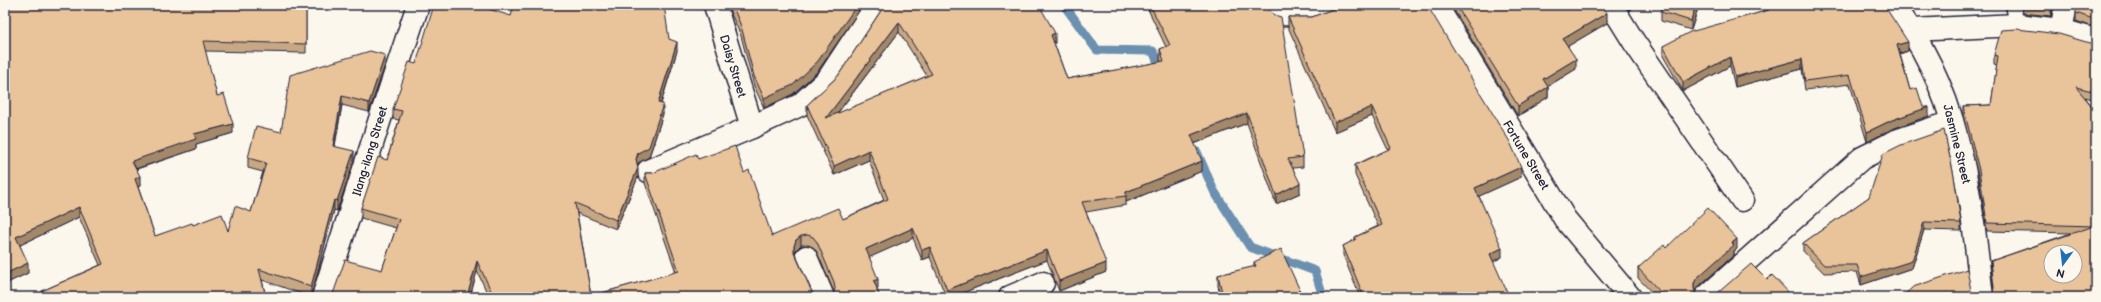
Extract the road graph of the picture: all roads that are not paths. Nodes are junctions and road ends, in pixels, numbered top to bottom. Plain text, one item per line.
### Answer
1 (418, 5) edge
2 (714, 5) edge
3 (1273, 5) edge
4 (1333, 5) edge
5 (1436, 5) edge
6 (1612, 5) edge
7 (1893, 5) edge
8 (2066, 5) edge
9 (872, 12) dead end
10 (2015, 15) edge
11 (1912, 30) junction
12 (2061, 30) junction
13 (2096, 40) edge
14 (1952, 122) junction
15 (752, 127) junction
16 (648, 171) edge
17 (1742, 200) dead end
18 (806, 257) dead end
19 (1043, 283) dead end
20 (323, 297) edge
21 (823, 297) edge
22 (1010, 297) edge
23 (1630, 297) edge
24 (1706, 297) edge
25 (1982, 297) edge

1 - 20 street, Ilang-ilang Street
2 - 15 street, Daisy Street
3 - 4 street
5 - 23 street, Fortune Street
6 - 17 street
7 - 11 street, Jasmine Street
8 - 12 street
9 - 15 street
10 - 11 street
10 - 12 street
11 - 14 street, Jasmine Street
12 - 13 street
14 - 24 street
14 - 25 street, Jasmine Street
15 - 16 street
18 - 21 street
19 - 22 street

